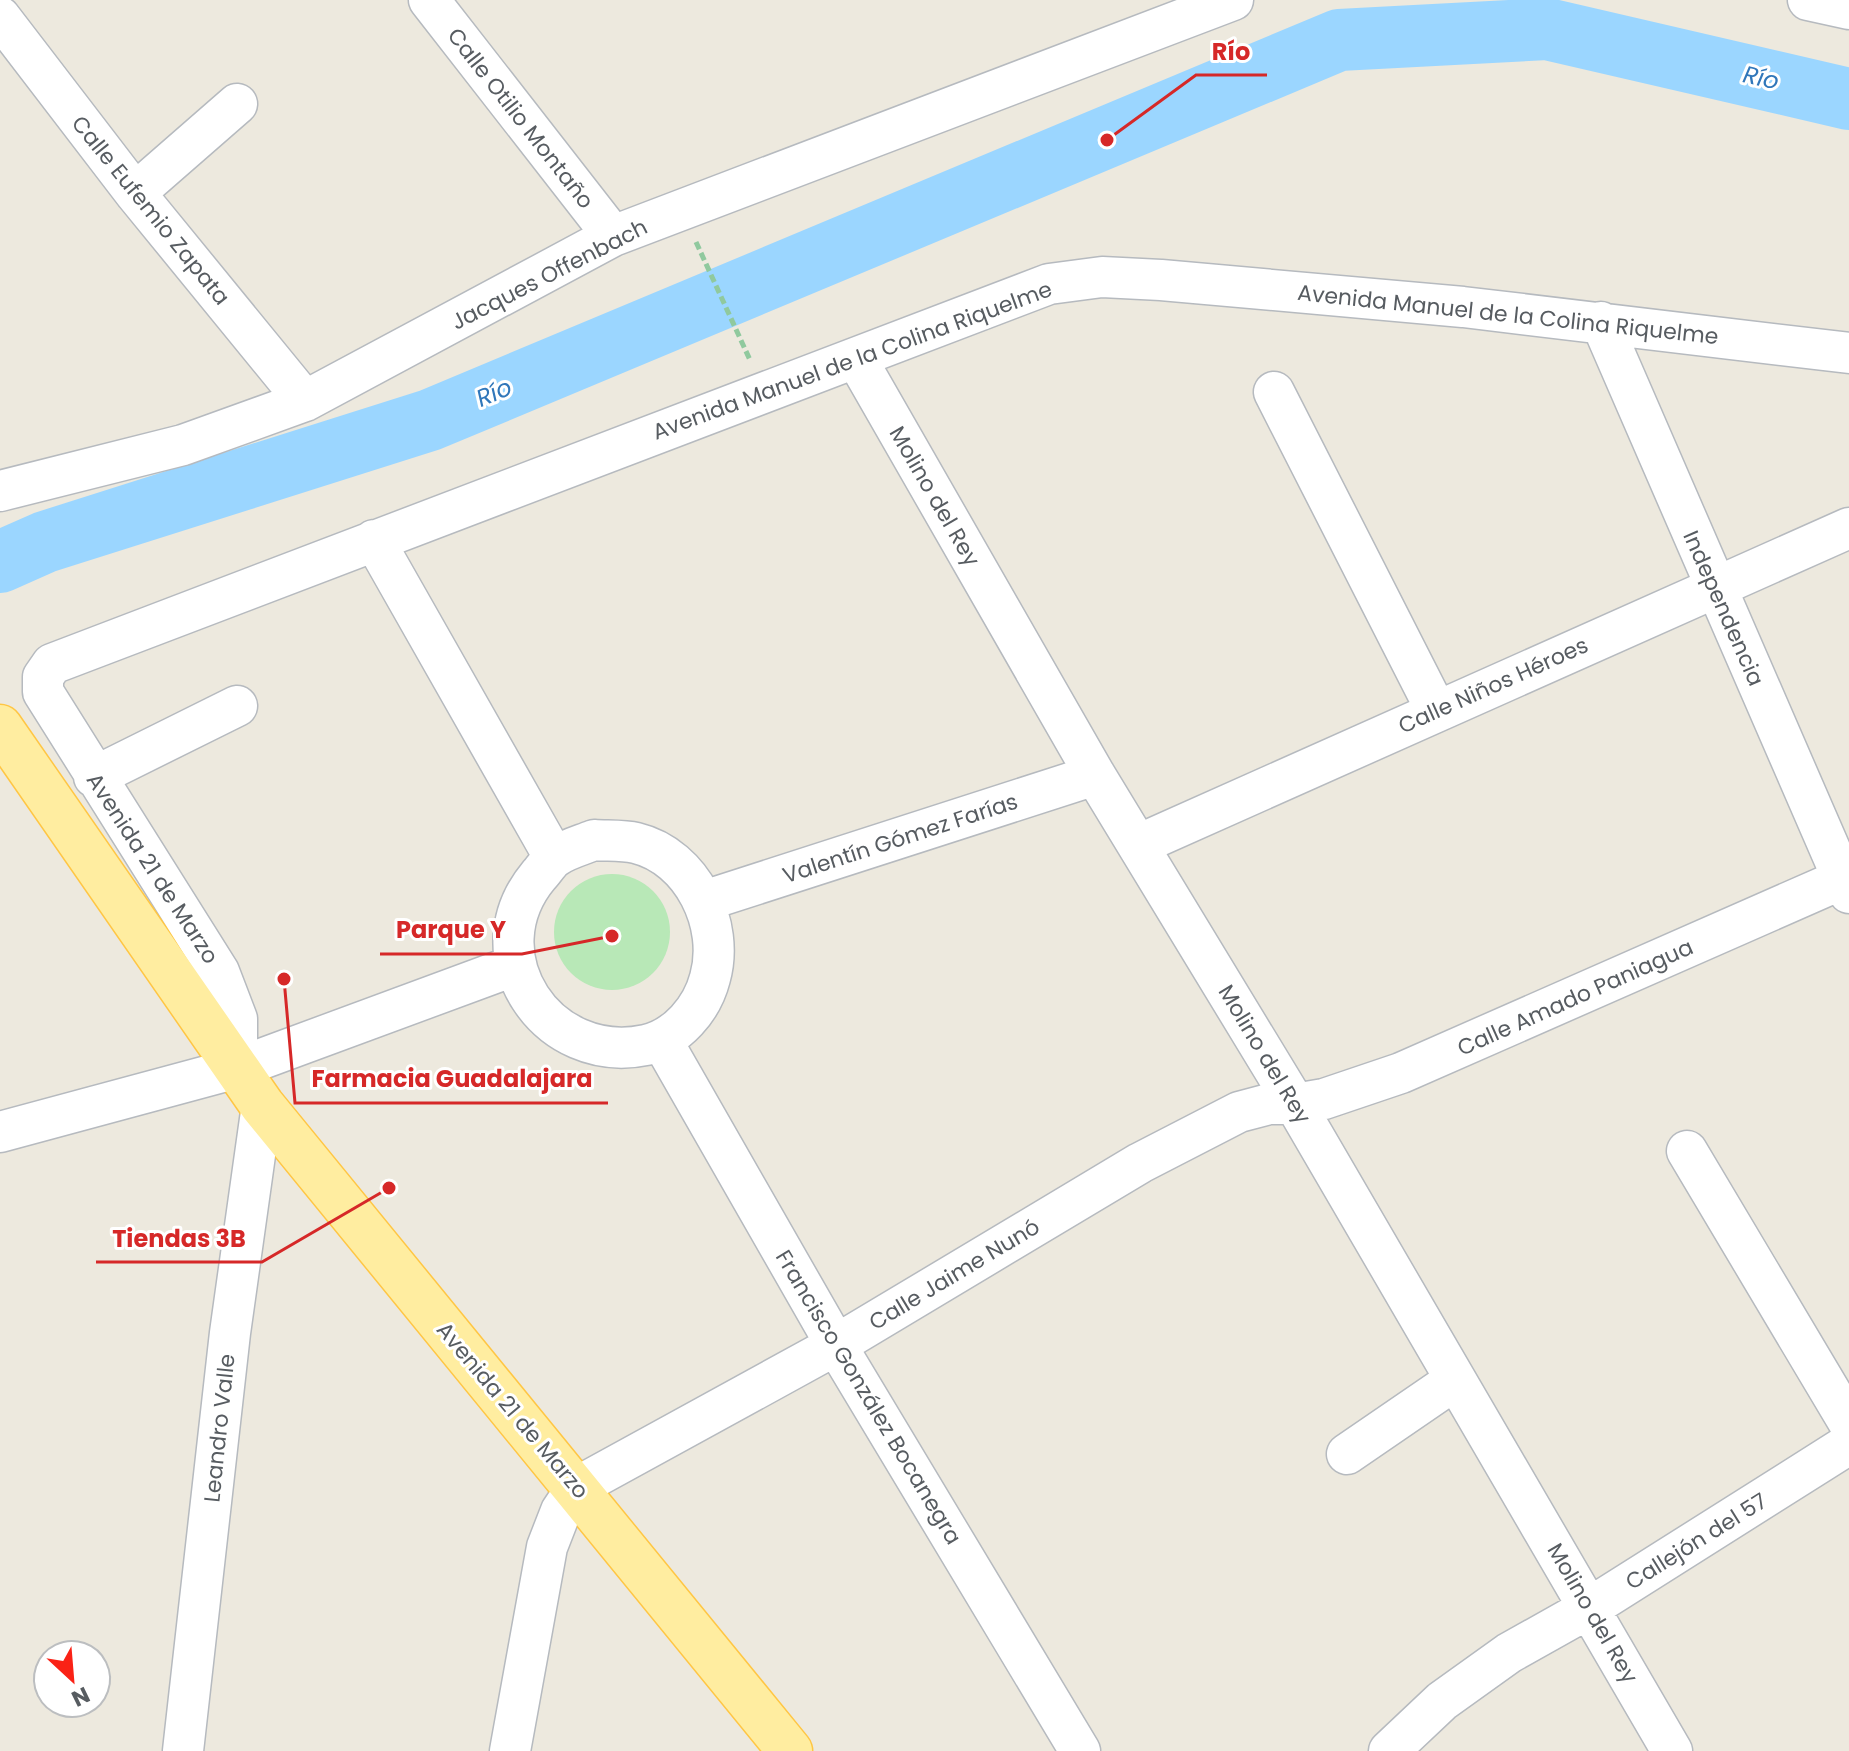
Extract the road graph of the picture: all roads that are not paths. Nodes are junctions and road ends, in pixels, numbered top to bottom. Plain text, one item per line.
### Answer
1 (429, 0) edge
2 (1233, 0) edge
3 (1808, 0) edge
4 (1849, 9) edge
5 (0, 17) edge
6 (237, 104) dead end
7 (135, 193) junction
8 (613, 236) junction
9 (1601, 322) junction
10 (1849, 353) edge
11 (856, 358) junction
12 (1274, 392) dead end
13 (305, 401) junction
14 (0, 491) edge
15 (1849, 528) edge
16 (374, 540) junction
17 (1713, 586) junction
18 (43, 677) joint
19 (237, 706) dead end
20 (1436, 710) junction
21 (0, 727) edge
22 (1095, 775) junction
23 (94, 777) junction
24 (1138, 845) junction
25 (554, 857) junction
26 (1847, 883) edge
27 (704, 901) junction
28 (516, 965) junction
29 (662, 1041) junction
30 (237, 1068) junction
31 (1295, 1104) junction
32 (262, 1105) junction
33 (0, 1132) edge
34 (1687, 1151) dead end
35 (836, 1345) junction
36 (1455, 1380) junction
37 (1849, 1423) edge
38 (1849, 1444) edge
39 (1347, 1454) dead end
40 (577, 1487) junction
41 (1591, 1607) junction
42 (183, 1751) edge
43 (510, 1751) edge
44 (790, 1751) edge
45 (1080, 1751) edge
46 (1389, 1751) edge
47 (1672, 1751) edge

1 - 8 street, Calle Otilio Montaño
2 - 8 street, Jacques Offenbach
3 - 4 street
5 - 7 street, Calle Eufemio Zapata
6 - 7 street
7 - 13 street, Calle Eufemio Zapata
8 - 13 street, Jacques Offenbach
9 - 10 street, Avenida Manuel de la Colina Riquelme
9 - 11 street, Avenida Manuel de la Colina Riquelme
9 - 17 street, Independencia
11 - 16 street, Avenida Manuel de la Colina Riquelme
11 - 22 street, Molino del Rey
12 - 20 street
13 - 14 street, Jacques Offenbach
15 - 17 street, Calle Niños Héroes
16 - 18 street, Avenida Manuel de la Colina Riquelme
16 - 25 street
17 - 20 street, Calle Niños Héroes
17 - 26 street, Independencia
18 - 23 street, Avenida 21 de Marzo
19 - 23 street
20 - 24 street, Calle Niños Héroes
21 - 30 main road, Avenida 21 de Marzo
22 - 24 street, Molino del Rey
22 - 27 street, Valentín Gómez Farías
23 - 30 street, Avenida 21 de Marzo
24 - 31 street, Molino del Rey
25 - 27 street
25 - 28 street
26 - 31 street, Calle Amado Paniagua
27 - 29 street
28 - 29 street
28 - 30 street
29 - 35 street, Francisco González Bocanegra
30 - 32 main road, Avenida 21 de Marzo
30 - 33 street
31 - 35 street, Calle Jaime Nunó
31 - 36 street, Molino del Rey
32 - 40 main road, Avenida 21 de Marzo
32 - 42 street, Leandro Valle
34 - 37 street
35 - 40 street, Calle Jaime Nunó
35 - 45 street, Francisco González Bocanegra
36 - 39 street
36 - 41 street, Molino del Rey
38 - 41 street, Callejón del 57
40 - 43 street
40 - 44 main road, Avenida 21 de Marzo
41 - 46 street, Callejón del 57
41 - 47 street, Molino del Rey

